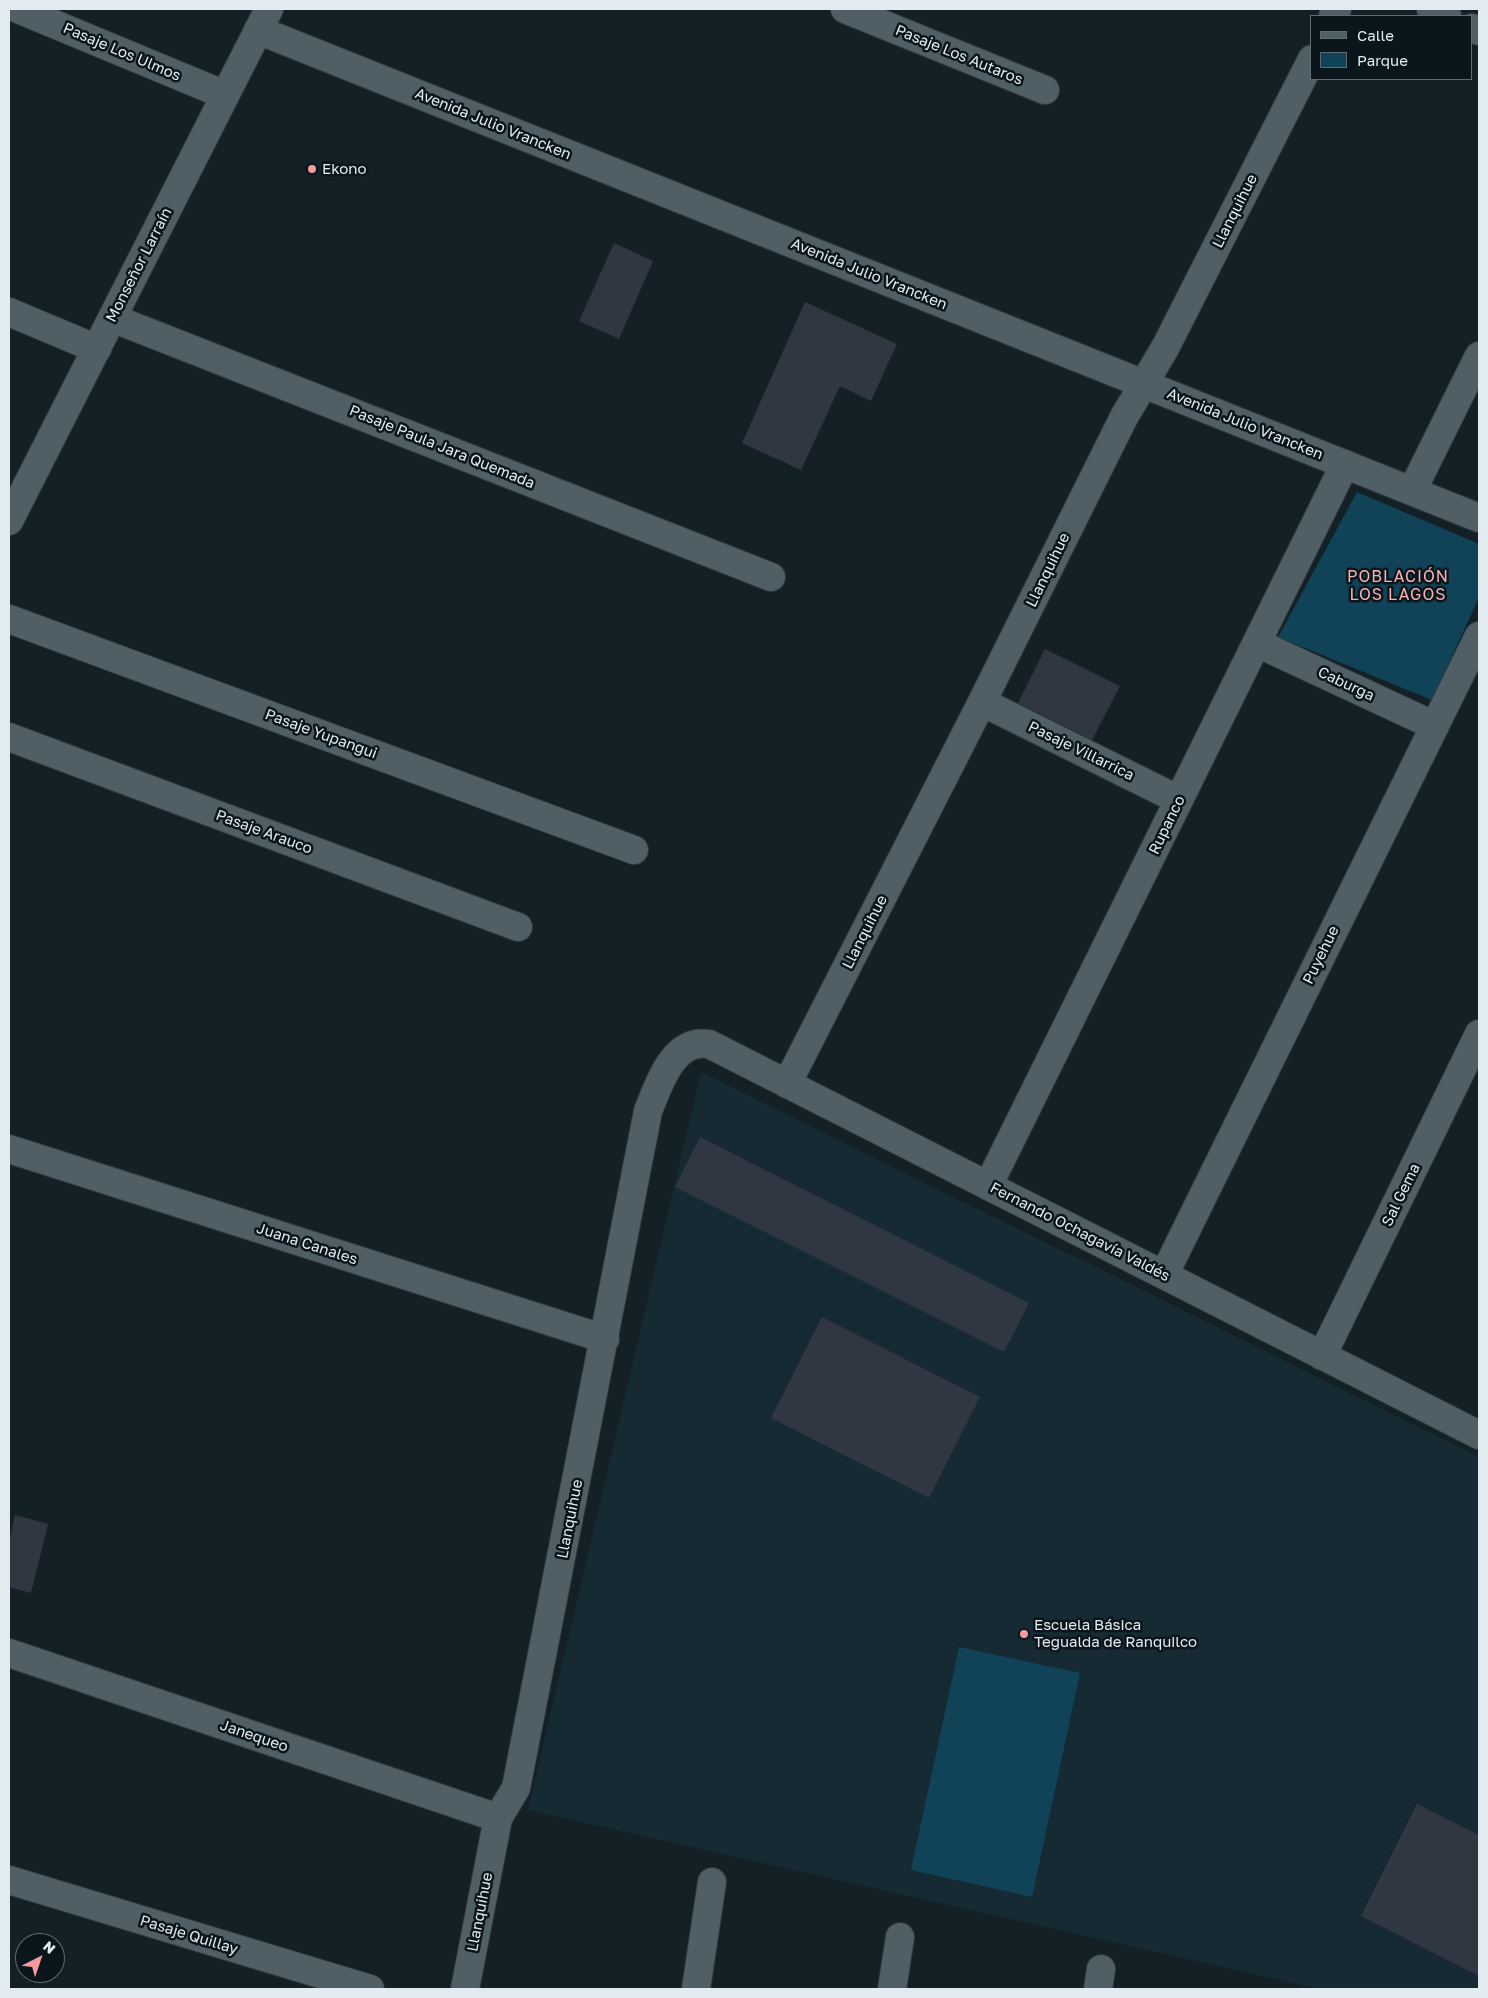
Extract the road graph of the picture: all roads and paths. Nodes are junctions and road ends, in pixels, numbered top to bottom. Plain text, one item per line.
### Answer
1 (18, 9) edge
2 (845, 9) edge
3 (1431, 9) edge
4 (1445, 15) edge
5 (264, 19) edge
6 (1310, 63) edge
7 (1045, 90) dead end
8 (225, 95) junction
9 (9, 312) edge
10 (112, 318) junction
11 (97, 348) junction
12 (1479, 356) edge
13 (1143, 384) junction
14 (1345, 464) junction
15 (1412, 491) junction
16 (1479, 518) edge
17 (9, 521) edge
18 (771, 577) dead end
19 (9, 619) edge
20 (1479, 636) edge
21 (1257, 643) junction
22 (982, 702) junction
23 (1435, 726) junction
24 (9, 737) edge
25 (1179, 800) junction
26 (634, 850) dead end
27 (518, 927) dead end
28 (1479, 1034) edge
29 (680, 1052) joint
30 (787, 1084) junction
31 (9, 1149) edge
32 (988, 1186) junction
33 (1164, 1275) junction
34 (605, 1340) junction
35 (1322, 1356) junction
36 (1479, 1435) edge
37 (9, 1653) edge
38 (498, 1818) junction
39 (9, 1880) edge
40 (712, 1882) dead end
41 (900, 1936) dead end
42 (370, 1989) edge
43 (465, 1989) edge
44 (696, 1989) edge
45 (892, 1989) edge

1 - 8 street, Pasaje Los Ulmos
2 - 7 street, Pasaje Los Autaros
3 - 4 street
5 - 8 street, Monseñor Larraín
5 - 13 street, Avenida Julio Vrancken
6 - 13 street, Llanquihue
8 - 10 street, Monseñor Larraín
9 - 11 street
10 - 11 street, Monseñor Larraín
10 - 18 street, Pasaje Paula Jara Quemada
11 - 17 street, Monseñor Larraín
12 - 15 street
13 - 14 street, Avenida Julio Vrancken
13 - 22 street, Llanquihue
14 - 15 street, Avenida Julio Vrancken
14 - 21 street, Rupanco
15 - 16 street, Avenida Julio Vrancken
19 - 26 street, Pasaje Yupangui
20 - 23 street, Puyehue
21 - 23 street, Caburga
21 - 25 street, Rupanco
22 - 25 street, Pasaje Villarrica
22 - 30 street, Llanquihue
23 - 33 street, Puyehue
24 - 27 street, Pasaje Arauco
25 - 32 street, Rupanco
28 - 35 street, Sal Gema
29 - 30 street, Fernando Ochagavía Valdés
29 - 34 street, Llanquihue
30 - 32 street, Fernando Ochagavía Valdés
31 - 34 street, Juana Canales
32 - 33 street, Fernando Ochagavía Valdés
33 - 35 street, Fernando Ochagavía Valdés
34 - 38 street, Llanquihue
35 - 36 street, Fernando Ochagavía Valdés
37 - 38 street, Janequeo
38 - 43 street, Llanquihue
39 - 42 street, Pasaje Quillay
40 - 44 street
41 - 45 street

